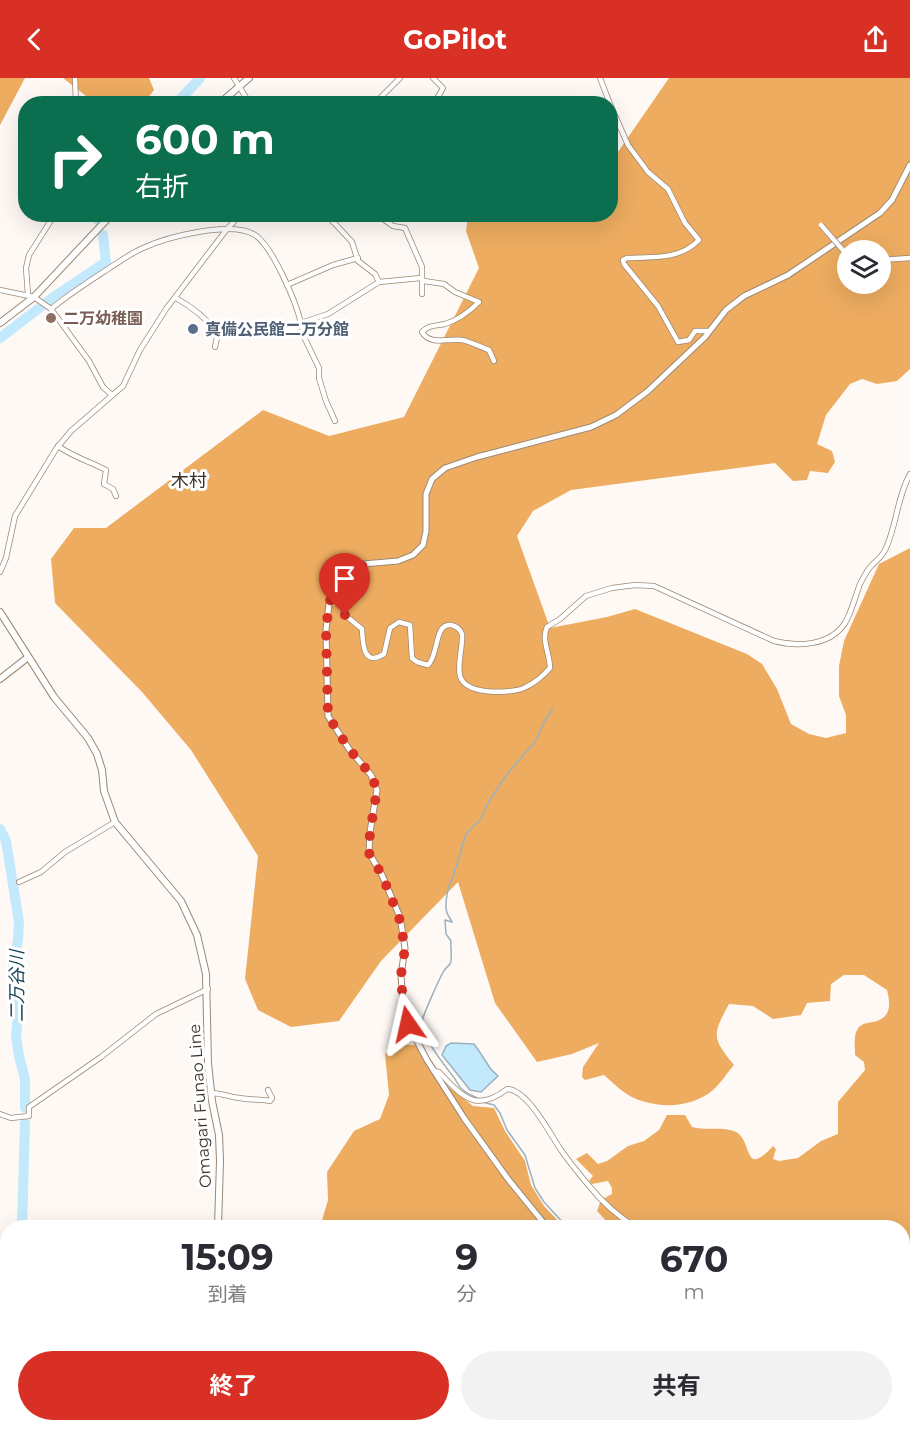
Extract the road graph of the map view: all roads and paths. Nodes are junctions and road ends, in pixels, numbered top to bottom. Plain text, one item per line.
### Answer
1 (75, 78) edge
2 (234, 78) edge
3 (249, 78) edge
4 (400, 78) edge
5 (433, 78) edge
6 (600, 78) edge
7 (239, 87) junction
8 (76, 96) edge
9 (228, 96) edge
10 (245, 96) edge
11 (382, 96) edge
12 (438, 96) edge
13 (607, 96) edge
14 (618, 125) edge
15 (910, 165) edge
16 (50, 222) edge
17 (104, 222) edge
18 (234, 222) edge
19 (333, 222) edge
20 (387, 222) edge
21 (821, 225) dead end
22 (227, 229) junction
23 (837, 243) edge
24 (358, 258) junction
25 (910, 258) edge
26 (891, 259) edge
27 (422, 279) junction
28 (379, 282) junction
29 (287, 285) junction
30 (0, 290) edge
31 (422, 294) dead end
32 (31, 296) junction
33 (176, 298) junction
34 (51, 309) junction
35 (0, 322) edge
36 (301, 323) junction
37 (708, 332) junction
38 (215, 347) dead end
39 (494, 361) dead end
40 (112, 395) junction
41 (335, 421) dead end
42 (58, 446) junction
43 (910, 474) edge
44 (116, 496) dead end
45 (363, 564) junction
46 (0, 572) edge
47 (0, 612) edge
48 (27, 658) junction
49 (0, 679) edge
50 (114, 822) junction
51 (19, 882) dead end
52 (208, 989) junction
53 (433, 1071) junction
54 (268, 1090) dead end
55 (211, 1092) junction
56 (0, 1114) edge
57 (218, 1220) edge
58 (541, 1220) edge
59 (626, 1220) edge

1 - 8 street
2 - 7 street
3 - 7 main road
4 - 11 street
5 - 12 street
6 - 13 street
7 - 9 main road
7 - 10 street
14 - 37 street
15 - 37 street
16 - 32 street
17 - 32 main road
18 - 22 street
19 - 24 street
20 - 27 street
21 - 23 street, bridge
22 - 29 street
22 - 33 street
22 - 34 street
24 - 28 street
24 - 29 street
25 - 26 street
27 - 28 street
27 - 31 street
27 - 39 street
28 - 36 street
29 - 36 street
30 - 32 street
32 - 34 street
32 - 35 main road
33 - 38 street
33 - 40 street
34 - 40 street
36 - 41 street
37 - 45 street
40 - 42 street
42 - 44 street
42 - 46 street
43 - 45 street
45 - 53 street
47 - 48 main road, Omagari Funao Line
48 - 49 main road
48 - 50 main road, Omagari Funao Line
50 - 51 street
50 - 52 main road, Omagari Funao Line
52 - 55 main road, Omagari Funao Line
52 - 56 street
53 - 58 street
53 - 59 street
54 - 55 street
55 - 57 main road, Omagari Funao Line

